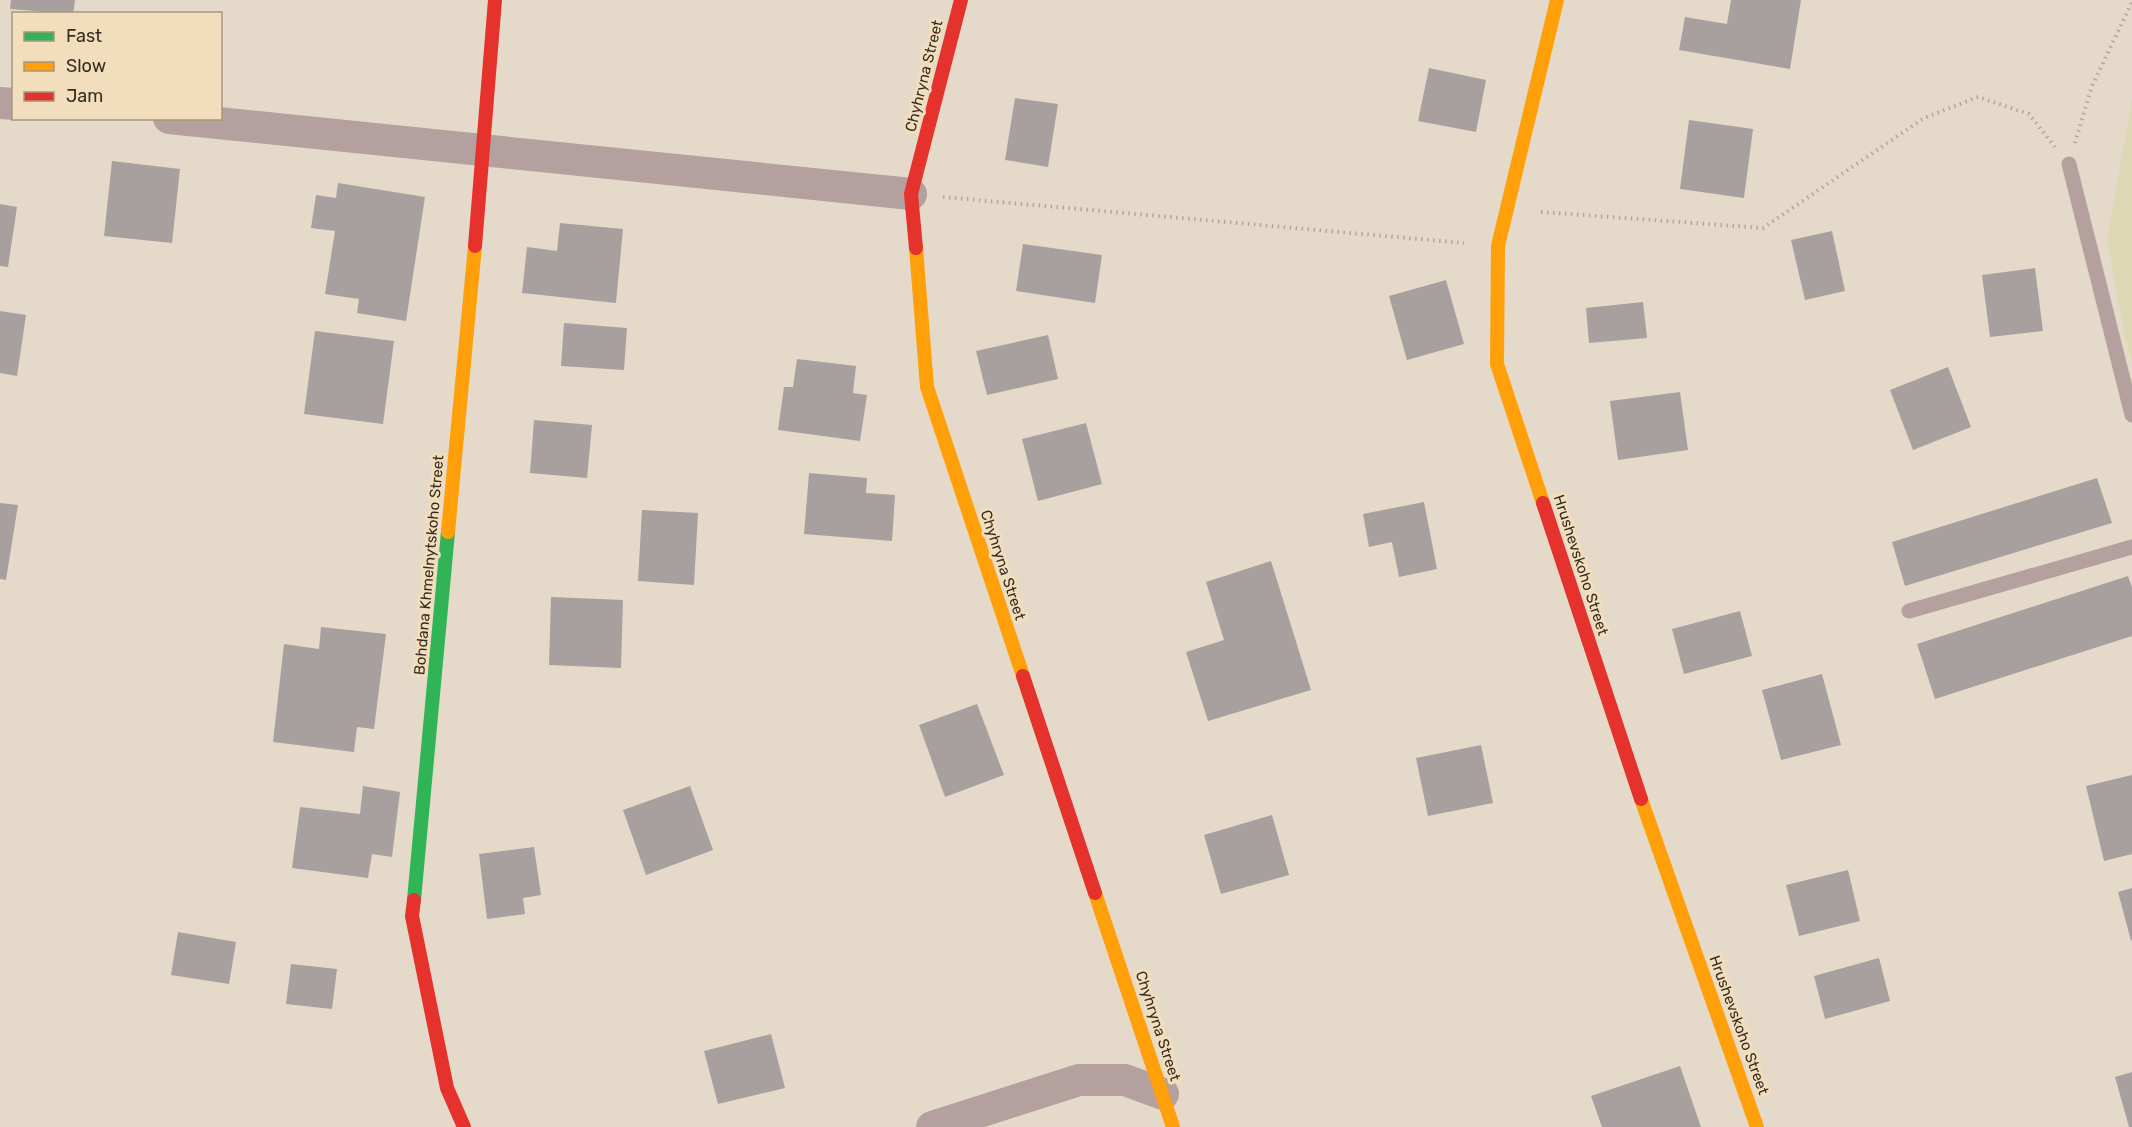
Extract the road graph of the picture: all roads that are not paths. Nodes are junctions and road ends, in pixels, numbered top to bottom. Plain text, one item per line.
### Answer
1 (495, 0) edge
2 (961, 0) edge
3 (1557, 0) edge
4 (189, 120) edge
5 (484, 153) junction
6 (2069, 164) road end
7 (911, 194) junction
8 (2132, 415) edge
9 (2132, 547) edge
10 (1909, 611) dead end
11 (1163, 1094) junction
12 (464, 1127) edge
13 (932, 1127) edge
14 (1173, 1127) edge
15 (1757, 1127) edge

1 - 5 street, Bohdana Khmelnytskoho Street
2 - 7 street, Chyhryna Street
3 - 15 street, Hrushevskoho Street
4 - 5 street
5 - 7 street
5 - 12 street, Bohdana Khmelnytskoho Street
6 - 8 lane
7 - 11 street, Chyhryna Street
9 - 10 lane
11 - 13 street
11 - 14 street, Chyhryna Street

